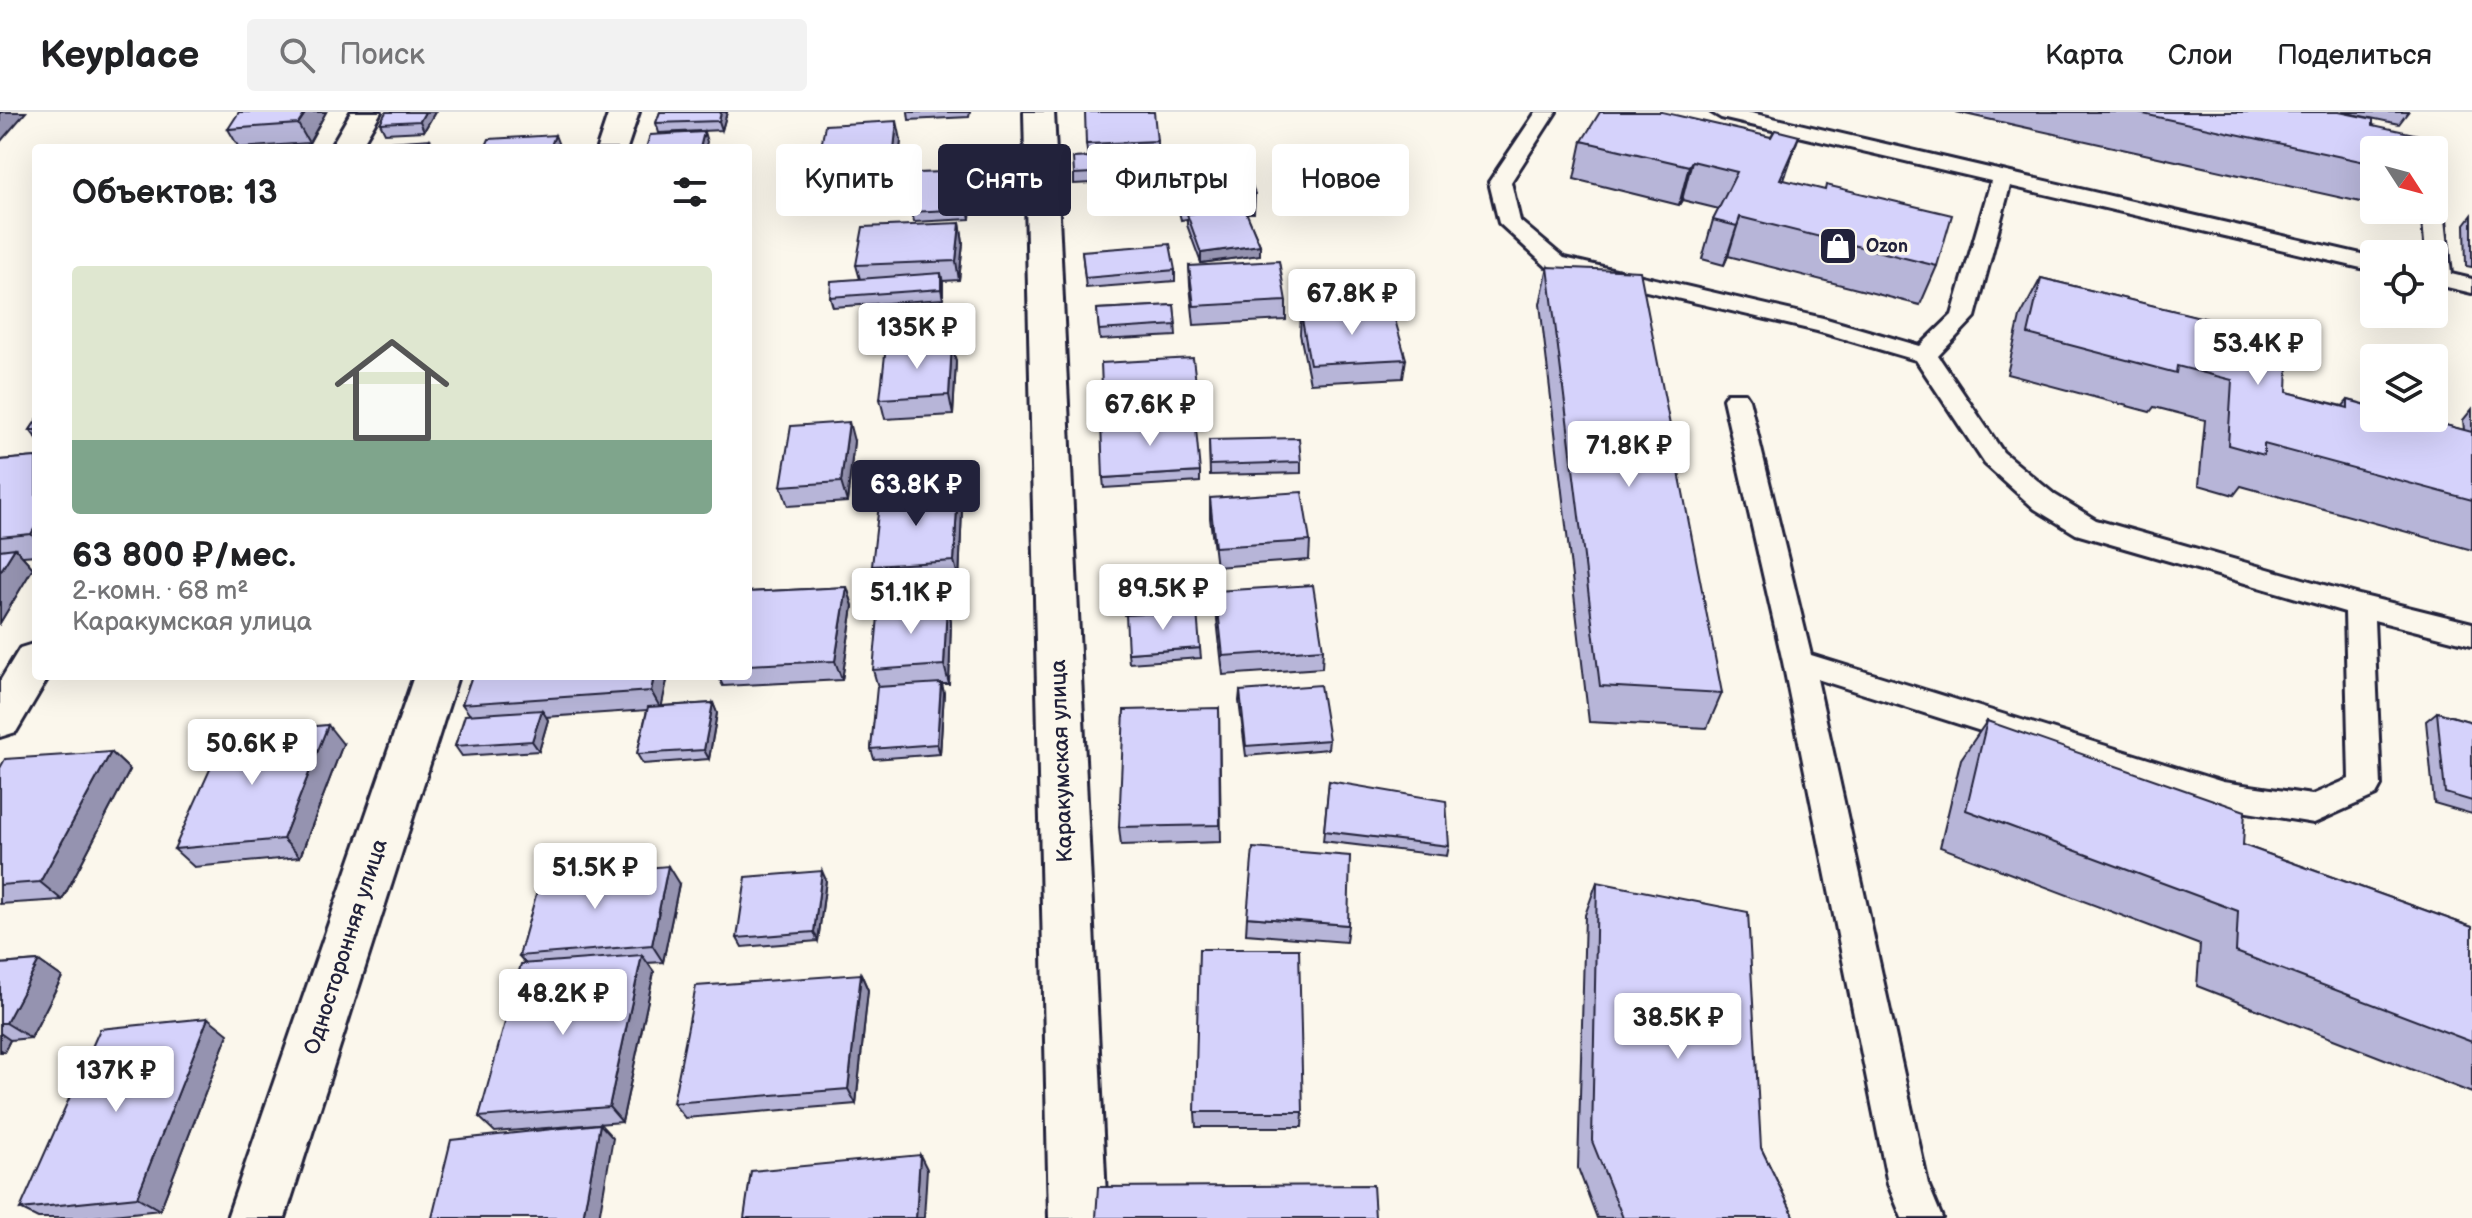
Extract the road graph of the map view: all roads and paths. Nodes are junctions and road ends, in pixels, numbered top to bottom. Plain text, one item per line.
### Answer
1 (366, 112) edge
2 (624, 112) edge
3 (1039, 112) edge
4 (1546, 112) edge
5 (1721, 112) edge
6 (347, 144) edge
7 (613, 144) edge
8 (2002, 178) junction
9 (2360, 261) edge
10 (2448, 281) edge
11 (2472, 286) edge
12 (1925, 355) junction
13 (1736, 399) dead end
14 (2359, 606) junction
15 (2472, 634) edge
16 (1798, 662) junction
17 (32, 667) edge
18 (435, 680) edge
19 (0, 719) edge
20 (256, 1218) edge
21 (1078, 1218) edge
22 (1922, 1218) edge

1 - 6 street
2 - 7 street
3 - 21 street, Каракумская улица
4 - 12 lane
5 - 8 lane
8 - 9 lane
8 - 12 lane
10 - 11 lane
12 - 14 lane
13 - 16 lane
14 - 15 lane
14 - 16 lane
16 - 22 lane
17 - 19 street
18 - 20 street, Односторонняя улица

